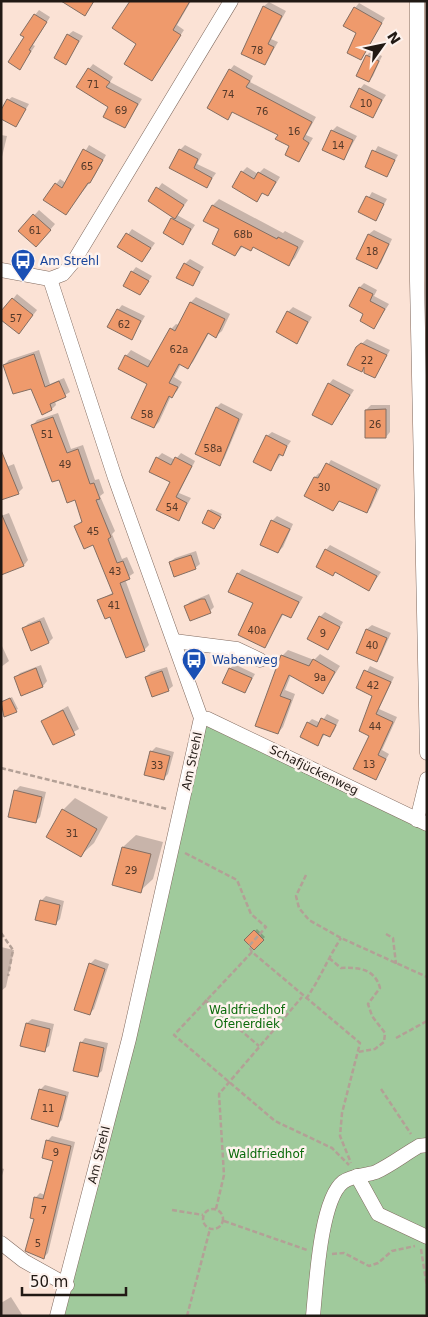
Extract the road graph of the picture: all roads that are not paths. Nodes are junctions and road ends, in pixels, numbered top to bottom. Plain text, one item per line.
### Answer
1 (231, 1) edge
2 (418, 1) edge
3 (1, 270) edge
4 (50, 280) junction
5 (422, 281) edge
6 (425, 564) edge
7 (174, 641) junction
8 (260, 660) dead end
9 (201, 718) junction
10 (427, 753) edge
11 (427, 779) edge
12 (422, 822) edge
13 (423, 1145) edge
14 (356, 1176) junction
15 (427, 1237) edge
16 (1, 1243) edge
17 (66, 1285) junction
18 (57, 1316) edge
19 (313, 1316) edge

1 - 4 street
2 - 5 street
3 - 4 street
4 - 7 street, Am Strehl
5 - 6 street
6 - 10 street
7 - 8 street
7 - 9 street, Am Strehl
9 - 12 street, Schafjückenweg
9 - 17 street, Am Strehl
11 - 12 street
13 - 14 street
14 - 15 street
14 - 19 street
16 - 17 street
17 - 18 street, Am Strehl

